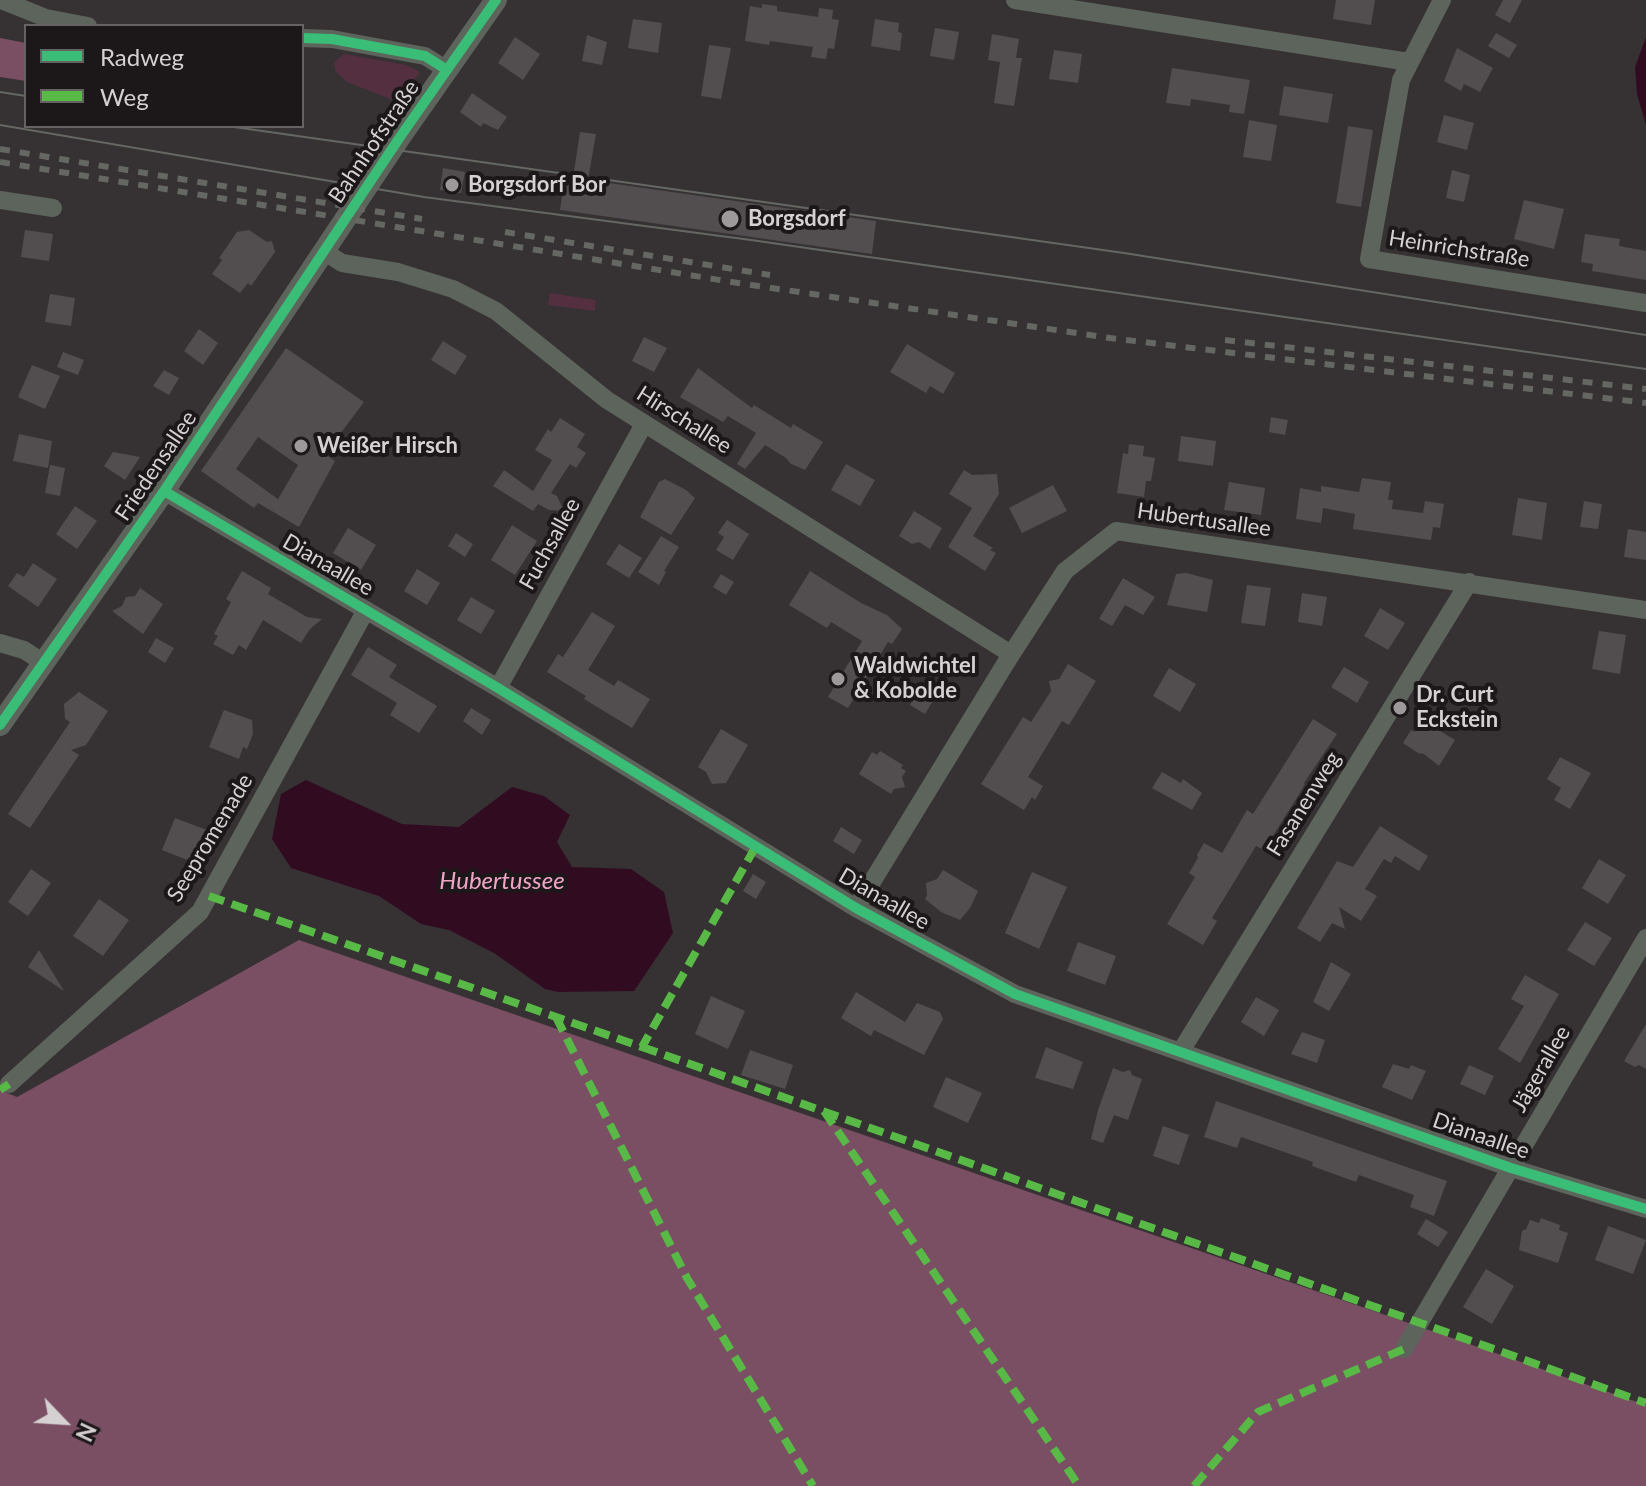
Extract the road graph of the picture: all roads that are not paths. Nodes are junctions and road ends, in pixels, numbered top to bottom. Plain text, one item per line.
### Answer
1 (1, 0) edge
2 (496, 0) edge
3 (1015, 0) edge
4 (1442, 0) edge
5 (78, 24) edge
6 (304, 38) edge
7 (1409, 62) junction
8 (447, 70) junction
9 (0, 200) edge
10 (53, 208) dead end
11 (341, 227) joint
12 (325, 252) junction
13 (1646, 303) edge
14 (644, 424) junction
15 (164, 491) junction
16 (1469, 582) junction
17 (366, 610) junction
18 (1646, 610) edge
19 (0, 643) edge
20 (1011, 654) junction
21 (44, 663) junction
22 (498, 688) junction
23 (0, 725) edge
24 (856, 908) junction
25 (1646, 938) edge
26 (1181, 1051) junction
27 (9, 1084) dead end
28 (1511, 1168) junction
29 (1646, 1209) edge
30 (1404, 1349) dead end

1 - 5 street
2 - 8 street, Bahnhofstraße
3 - 7 street
4 - 7 street
6 - 8 street
7 - 13 street, Heinrichstraße
8 - 11 street, Bahnhofstraße
9 - 10 street
11 - 12 street, Friedensallee
12 - 14 street, Hirschallee
12 - 15 street, Friedensallee
14 - 20 street, Hirschallee
14 - 22 street, Fuchsallee
15 - 17 street, Dianaallee
15 - 21 street, Friedensallee
16 - 18 street, Hubertusallee
16 - 20 street, Hubertusallee
16 - 26 street, Fasanenweg
17 - 22 street, Dianaallee
17 - 27 street, Seepromenade
19 - 21 street
20 - 24 street, Hubertusallee
21 - 23 street, Friedensallee
22 - 24 street, Dianaallee
24 - 26 street, Dianaallee
25 - 28 street, Jägerallee
26 - 28 street, Dianaallee
28 - 29 street, Dianaallee
28 - 30 street, Jägerallee

